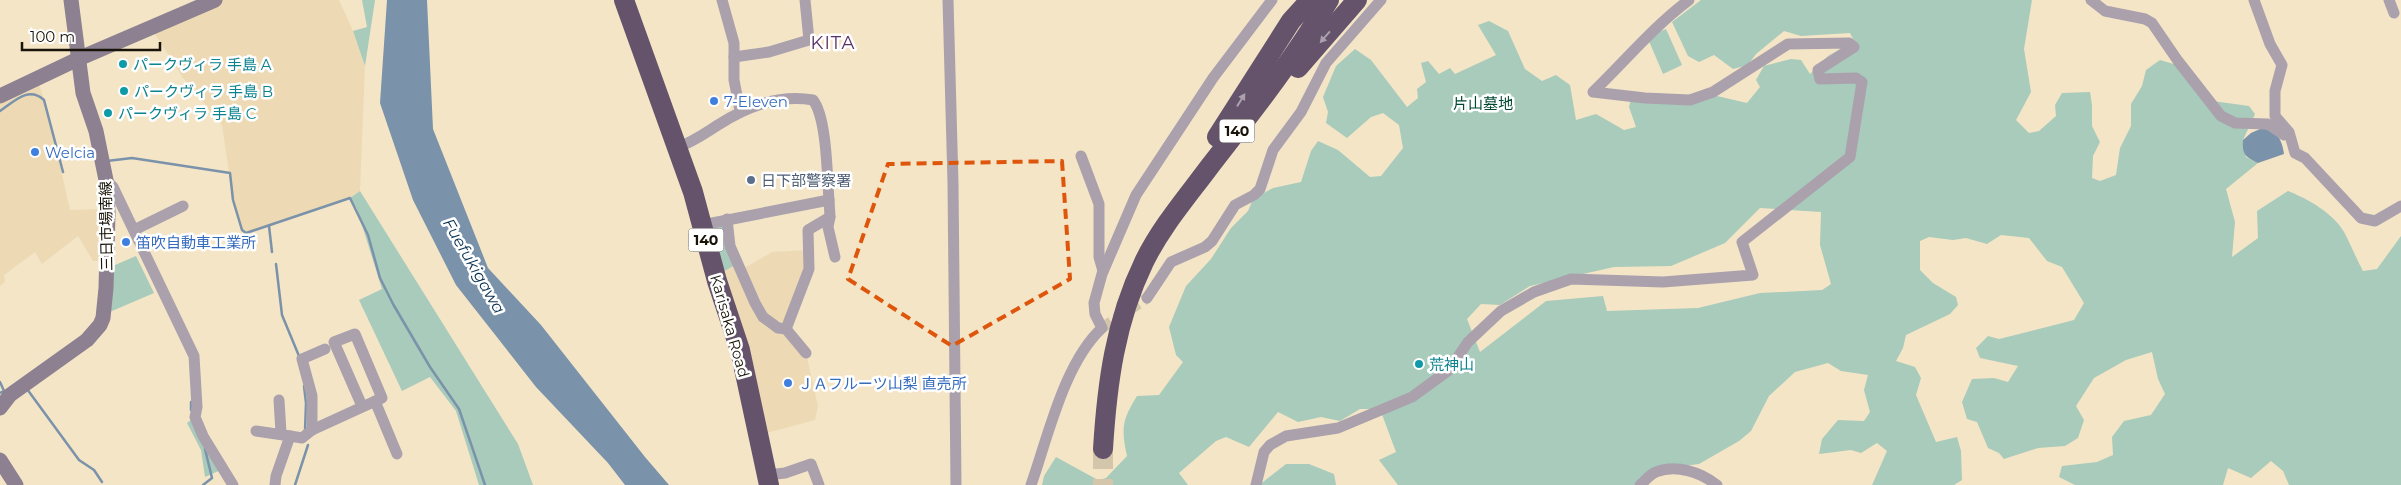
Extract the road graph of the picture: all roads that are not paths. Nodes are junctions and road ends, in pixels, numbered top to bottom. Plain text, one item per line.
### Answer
1 (71, 0) edge
2 (216, 0) edge
3 (624, 0) edge
4 (722, 0) edge
5 (805, 0) edge
6 (948, 0) edge
7 (1272, 0) edge
8 (1310, 0) edge
9 (1329, 0) edge
10 (1357, 0) edge
11 (1381, 0) edge
12 (1689, 0) edge
13 (2091, 0) edge
14 (2254, 0) edge
15 (2389, 0) edge
16 (2394, 13) dead end
17 (734, 57) junction
18 (78, 59) junction
19 (0, 96) edge
20 (740, 111) junction
21 (2290, 141) junction
22 (678, 147) junction
23 (1081, 156) dead end
24 (106, 180) junction
25 (830, 200) junction
26 (183, 206) dead end
27 (2401, 206) edge
28 (830, 217) junction
29 (727, 219) junction
30 (702, 225) junction
31 (1166, 226) junction
32 (134, 230) junction
33 (835, 257) dead end
34 (1144, 261) junction
35 (1103, 271) junction
36 (1147, 298) tunnel mouth
37 (786, 329) junction
38 (325, 349) dead end
39 (806, 353) dead end
40 (279, 400) dead end
41 (375, 401) junction
42 (2, 402) edge
43 (362, 406) junction
44 (312, 430) junction
45 (256, 431) dead end
46 (286, 435) junction
47 (1103, 449) tunnel mouth
48 (397, 454) dead end
49 (0, 460) edge
50 (768, 480) edge
51 (16, 485) edge
52 (233, 485) edge
53 (275, 485) edge
54 (819, 485) edge
55 (956, 485) edge
56 (1031, 485) edge
57 (1256, 485) edge
58 (1640, 485) edge
59 (1717, 485) edge

1 - 18 main road, 三日市場南線
2 - 18 main road
3 - 22 highway, Karisaka Road / 140
4 - 17 street
5 - 17 street
6 - 55 street
7 - 35 street
34 -> 8 highway
9 - 31 highway, 140
10 -> 31 highway
11 - 36 street
12 - 57 street
13 - 21 street
14 - 21 street
15 - 16 street
17 - 20 street
18 - 19 main road
18 - 24 main road, 三日市場南線
20 - 22 street
20 - 25 street
21 - 27 street
22 - 30 highway, Karisaka Road / 140
23 - 35 street
24 - 32 street
24 - 42 main road, 三日市場南線
25 - 28 street
25 - 29 street
26 - 32 street
28 - 33 street
28 - 37 street
29 - 30 street
29 - 37 street
30 - 50 highway, Karisaka Road / 140
31 - 34 highway, 140
32 - 52 street
34 - 47 highway, 140
35 - 56 street
37 - 39 street
38 - 44 street
40 - 46 street
41 - 43 street
41 - 43 street
41 - 48 street
43 - 44 street
44 - 46 street
45 - 46 street
46 - 53 street
49 - 51 main road
50 - 54 street
58 - 59 street

